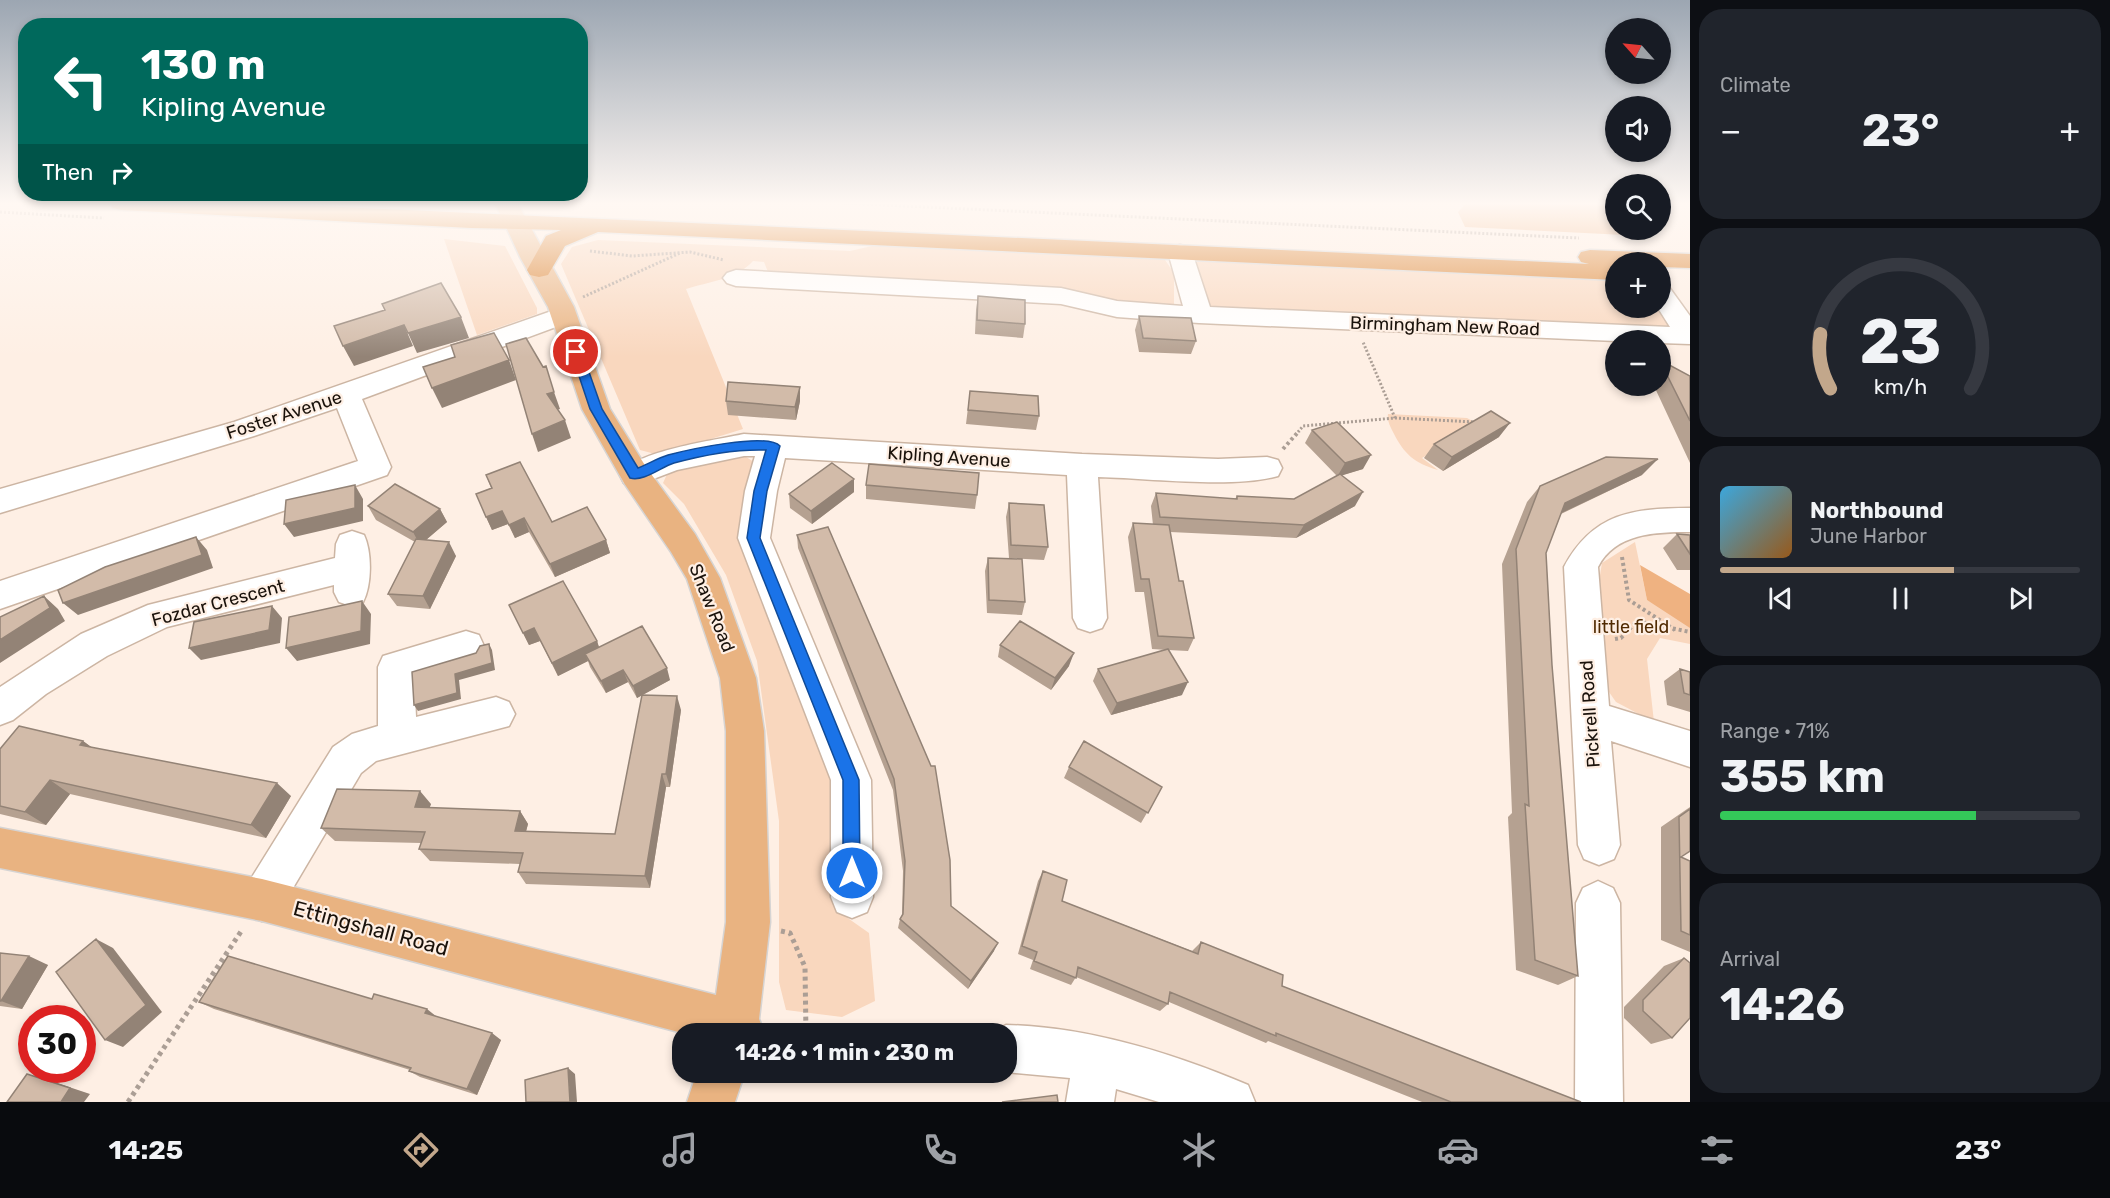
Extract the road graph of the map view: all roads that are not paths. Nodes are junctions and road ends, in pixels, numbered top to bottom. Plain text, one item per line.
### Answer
1 (530, 254) edge
2 (548, 254) edge
3 (1181, 254) edge
4 (1230, 254) edge
5 (1497, 254) edge
6 (1605, 259) edge
7 (1671, 261) edge
8 (1690, 261) edge
9 (539, 270) junction
10 (1605, 272) edge
11 (748, 273) road end
12 (1671, 276) edge
13 (1690, 277) edge
14 (1671, 308) edge
15 (562, 311) junction
16 (1199, 315) junction
17 (1690, 336) edge
18 (346, 395) junction
19 (773, 446) junction
20 (1082, 465) junction
21 (1267, 468) road end
22 (635, 475) junction
23 (0, 501) edge
24 (1690, 520) edge
25 (351, 568) dead end
26 (0, 595) edge
27 (1090, 618) dead end
28 (466, 646) dead end
29 (0, 708) edge
30 (496, 714) dead end
31 (1590, 717) junction
32 (397, 738) junction
33 (1690, 749) edge
34 (1599, 845) dead end
35 (0, 848) edge
36 (852, 897) dead end
37 (262, 900) junction
38 (1598, 903) dead end
39 (719, 1023) edge
40 (745, 1023) edge
41 (1017, 1049) edge
42 (1093, 1081) edge
43 (717, 1083) edge
44 (711, 1102) edge
45 (1231, 1102) edge
46 (1599, 1102) edge

1 - 9 main road, Shaw Road
2 - 9 highway
3 - 16 street
4 - 10 highway
5 - 6 highway
7 - 8 highway
9 - 15 main road, Shaw Road
11 - 16 street, Birmingham New Road
12 - 13 highway
14 - 17 street
15 - 18 street, Foster Avenue
15 - 22 main road, Shaw Road
16 - 17 street, Birmingham New Road
18 - 23 street, Foster Avenue
18 - 26 street
19 - 20 street, Kipling Avenue
19 - 22 street, Kipling Avenue
19 - 36 street
20 - 21 street, Kipling Avenue
20 - 27 street
22 - 40 main road, Shaw Road
24 - 31 street, Pickrell Road
25 - 29 street, Fozdar Crescent
28 - 32 street
30 - 32 street
31 - 33 street
31 - 34 street, Pickrell Road
32 - 37 street
35 - 37 main road, Ettingshall Road
37 - 39 main road, Ettingshall Road
38 - 46 street
41 - 42 street
42 - 45 street
43 - 44 main road

